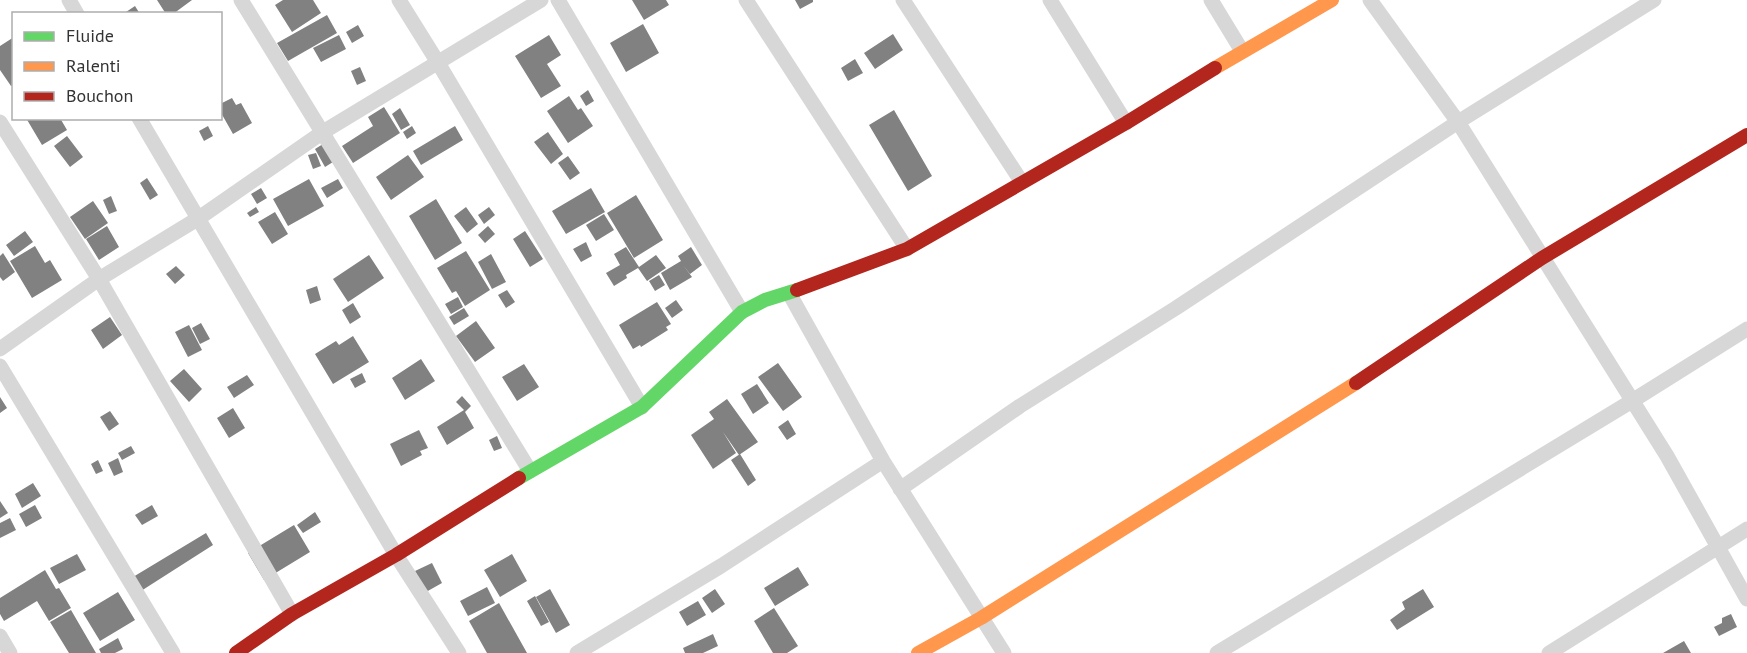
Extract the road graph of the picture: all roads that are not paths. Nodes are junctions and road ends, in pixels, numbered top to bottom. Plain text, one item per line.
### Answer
1 (241, 0) edge
2 (399, 0) edge
3 (541, 0) edge
4 (558, 0) edge
5 (746, 0) edge
6 (903, 0) edge
7 (1050, 0) edge
8 (1211, 0) edge
9 (1332, 0) edge
10 (1370, 0) edge
11 (1654, 0) edge
12 (1242, 51) junction
13 (437, 61) junction
14 (140, 120) edge
15 (0, 122) edge
16 (1458, 122) junction
17 (1126, 123) junction
18 (323, 132) junction
19 (1747, 135) edge
20 (1021, 181) junction
21 (199, 218) junction
22 (907, 249) junction
23 (1542, 258) junction
24 (99, 279) junction
25 (789, 292) junction
26 (742, 312) junction
27 (1747, 329) edge
28 (0, 349) edge
29 (0, 366) edge
30 (1632, 401) junction
31 (642, 407) junction
32 (883, 461) junction
33 (530, 471) junction
34 (900, 489) junction
35 (1747, 529) edge
36 (1719, 548) junction
37 (396, 555) junction
38 (1747, 599) edge
39 (292, 614) junction
40 (981, 618) junction
41 (0, 636) edge
42 (10, 653) edge
43 (173, 653) edge
44 (236, 653) edge
45 (459, 653) edge
46 (577, 653) edge
47 (918, 653) edge
48 (1004, 653) edge
49 (1217, 653) edge
50 (1549, 653) edge

1 - 18 street
2 - 13 street
3 - 13 street
4 - 26 street
5 - 22 street
6 - 20 street
7 - 17 street
8 - 12 street
9 - 12 street
10 - 16 street
11 - 16 street
12 - 17 street
13 - 18 street
13 - 31 street
14 - 21 street
15 - 24 street
16 - 23 street
16 - 34 street
17 - 20 street
18 - 21 street
18 - 33 street
19 - 23 street
20 - 22 street
21 - 24 street
21 - 37 street
22 - 25 street
23 - 30 street
23 - 40 street
24 - 28 street
24 - 39 street
25 - 26 street
25 - 32 street
26 - 31 street
27 - 30 street
29 - 43 street
30 - 36 street
30 - 49 street
31 - 33 street
32 - 34 street
32 - 46 street
33 - 37 street
34 - 40 street
35 - 36 street
36 - 38 street
36 - 50 street
37 - 39 street
37 - 45 street
39 - 44 street
40 - 47 street
40 - 48 street
41 - 42 street

